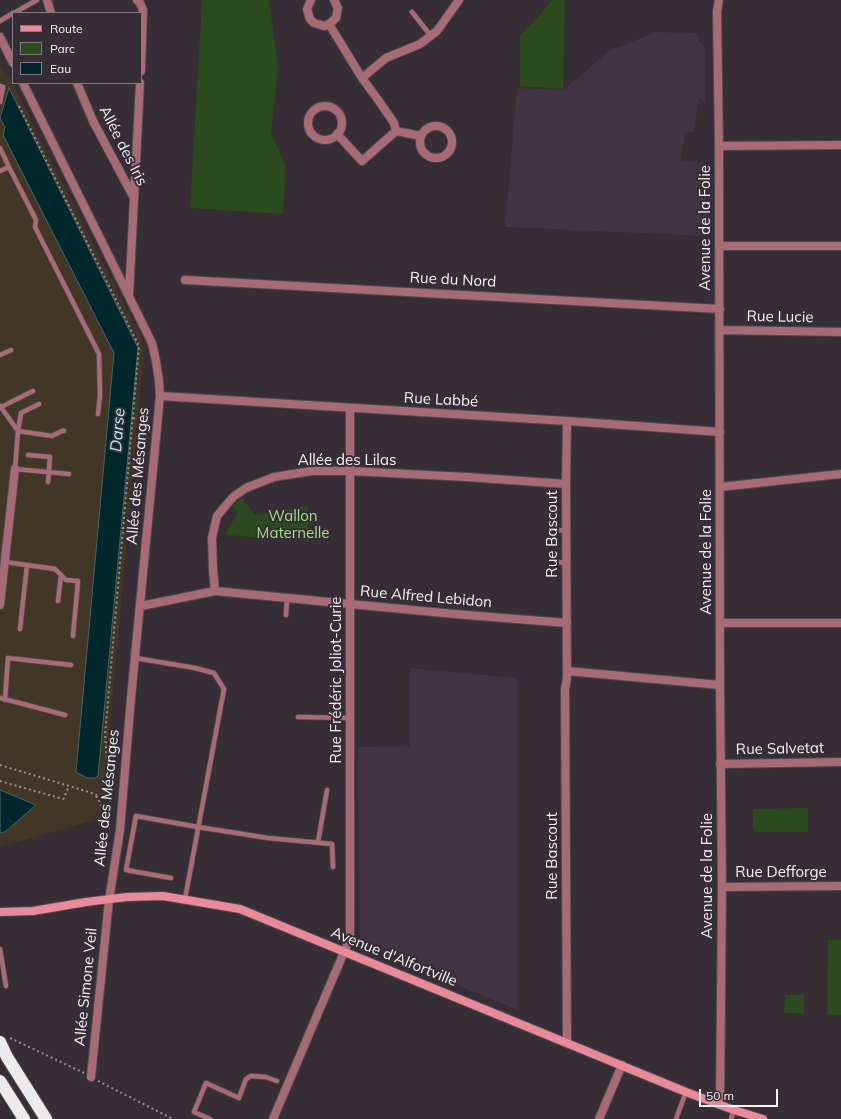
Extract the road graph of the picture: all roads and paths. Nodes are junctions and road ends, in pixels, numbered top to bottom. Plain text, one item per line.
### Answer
1 (37, 0) edge
2 (47, 0) edge
3 (137, 0) edge
4 (311, 0) edge
5 (334, 0) edge
6 (459, 0) edge
7 (719, 0) edge
8 (15, 12) edge
9 (51, 12) edge
10 (412, 12) dead end
11 (12, 14) edge
12 (0, 21) edge
13 (329, 24) junction
14 (431, 36) junction
15 (0, 37) edge
16 (142, 40) edge
17 (12, 61) edge
18 (362, 78) junction
19 (23, 84) edge
20 (77, 84) edge
21 (140, 84) edge
22 (0, 86) edge
23 (0, 102) edge
24 (19, 106) dead end
25 (396, 131) junction
26 (337, 134) junction
27 (421, 136) dead end
28 (841, 145) edge
29 (719, 146) junction
30 (0, 148) edge
31 (9, 167) junction
32 (0, 171) edge
33 (135, 199) junction
34 (719, 246) junction
35 (841, 246) edge
36 (185, 280) dead end
37 (129, 296) junction
38 (720, 309) junction
39 (720, 330) junction
40 (841, 332) edge
41 (11, 350) dead end
42 (0, 355) edge
43 (33, 391) dead end
44 (160, 396) junction
45 (39, 404) dead end
46 (0, 406) edge
47 (350, 408) junction
48 (98, 414) dead end
49 (133, 418) junction
50 (146, 419) dead end
51 (567, 421) junction
52 (18, 431) junction
53 (64, 431) dead end
54 (720, 432) junction
55 (28, 455) dead end
56 (15, 469) junction
57 (350, 471) junction
58 (49, 472) junction
59 (70, 474) dead end
60 (841, 474) edge
61 (48, 482) dead end
62 (566, 484) junction
63 (720, 486) junction
64 (557, 530) dead end
65 (567, 531) junction
66 (5, 562) junction
67 (556, 562) dead end
68 (567, 563) junction
69 (27, 565) junction
70 (60, 575) junction
71 (215, 591) junction
72 (287, 598) junction
73 (58, 601) dead end
74 (351, 604) junction
75 (0, 605) edge
76 (141, 606) junction
77 (286, 615) dead end
78 (567, 623) junction
79 (720, 623) junction
80 (841, 623) edge
81 (20, 629) dead end
82 (73, 636) dead end
83 (135, 658) junction
84 (71, 665) dead end
85 (567, 671) junction
86 (720, 685) junction
87 (2, 699) edge
88 (65, 715) dead end
89 (298, 717) dead end
90 (350, 718) junction
91 (841, 762) edge
92 (720, 764) junction
93 (0, 765) edge
94 (0, 781) edge
95 (69, 786) junction
96 (327, 790) dead end
97 (95, 795) junction
98 (110, 800) junction
99 (122, 800) junction
100 (198, 828) junction
101 (109, 829) dead end
102 (318, 842) junction
103 (332, 868) dead end
104 (171, 878) dead end
105 (722, 886) junction
106 (841, 886) edge
107 (185, 899) junction
108 (109, 900) junction
109 (0, 912) edge
110 (0, 948) edge
111 (345, 951) junction
112 (6, 986) dead end
113 (0, 1042) edge
114 (567, 1042) junction
115 (622, 1065) junction
116 (90, 1077) dead end
117 (0, 1081) edge
118 (278, 1082) dead end
119 (686, 1092) junction
120 (720, 1105) junction
121 (734, 1110) junction
122 (168, 1116) dead end
123 (24, 1119) edge
124 (46, 1119) edge
125 (173, 1119) edge
126 (210, 1119) edge
127 (273, 1119) edge
128 (599, 1119) edge
129 (676, 1119) edge
130 (731, 1119) edge
131 (763, 1119) edge

1 - 8 lane
2 - 9 street
3 - 16 street
4 - 13 street
5 - 13 street
6 - 14 street
7 - 29 street, Avenue de la Folie
10 - 14 lane
11 - 12 lane
13 - 18 street
14 - 18 street
15 - 17 street
18 - 25 street
19 - 37 street, Allée des Mésanges
20 - 33 street, Allée des Iris
21 - 33 street, Allée des Iris
22 - 23 lane
24 - 49 path
25 - 26 street
25 - 27 street
26 - 26 street
28 - 29 street
29 - 34 street, Avenue de la Folie
30 - 31 lane
31 - 32 lane
31 - 48 lane
33 - 37 street, Allée des Iris
34 - 35 street
34 - 38 street, Avenue de la Folie
36 - 38 street, Rue du Nord
37 - 44 street, Allée des Mésanges
38 - 39 street, Avenue de la Folie
39 - 40 street, Rue Lucie
39 - 54 street, Avenue de la Folie
41 - 42 lane
43 - 46 lane
44 - 47 street, Rue Labbé
44 - 76 street, Allée des Mésanges
45 - 52 lane
46 - 52 lane
47 - 51 street, Rue Labbé
47 - 57 street, Rue Frédéric Joliot-Curie
49 - 50 path
49 - 98 path
51 - 54 street, Rue Labbé
51 - 62 street, Rue Bascout
52 - 53 lane
52 - 56 lane
54 - 63 street, Avenue de la Folie
55 - 58 lane
56 - 58 lane
56 - 66 street
57 - 62 street, Allée des Lilas
57 - 71 street, Allée des Lilas
57 - 74 street, Rue Frédéric Joliot-Curie
58 - 59 lane
58 - 61 lane
60 - 63 street
62 - 65 street, Rue Bascout
63 - 79 street, Avenue de la Folie
64 - 65 lane
65 - 68 street, Rue Bascout
66 - 69 lane
66 - 75 street
67 - 68 lane
68 - 78 street, Rue Bascout
69 - 70 lane
69 - 81 lane
70 - 73 lane
70 - 82 lane
71 - 72 street, Rue Alfred Lebidon
71 - 76 street, Rue Alfred Lebidon
72 - 74 street, Rue Alfred Lebidon
72 - 77 lane
74 - 78 street, Rue Alfred Lebidon
74 - 90 street, Rue Frédéric Joliot-Curie
76 - 83 street, Allée des Mésanges
78 - 85 street, Rue Bascout
79 - 80 street
79 - 86 street, Avenue de la Folie
83 - 99 street, Allée des Mésanges
83 - 100 lane
84 - 87 lane
85 - 86 street
85 - 114 street, Rue Bascout
86 - 92 street, Avenue de la Folie
87 - 88 lane
89 - 90 lane
90 - 111 street, Rue Frédéric Joliot-Curie
91 - 92 street, Rue Salvetat
92 - 105 street, Avenue de la Folie
93 - 95 path
94 - 95 path
95 - 97 path
96 - 102 lane
97 - 98 path
97 - 101 path
98 - 99 path
99 - 108 street, Allée des Mésanges
100 - 102 lane
100 - 104 lane
100 - 107 lane
102 - 103 lane
105 - 106 street, Rue Defforge
105 - 120 street, Avenue de la Folie
107 - 108 main road, Avenue d'Alfortville
107 - 111 main road, Avenue d'Alfortville
108 - 109 main road, Avenue d'Alfortville
108 - 116 street, Allée Simone Veil
110 - 112 lane
111 - 114 main road, Avenue d'Alfortville
111 - 127 street, Rue Frédéric Joliot-Curie
113 - 124 highway
114 - 115 main road, Avenue d'Alfortville
115 - 119 main road, Avenue d'Alfortville
115 - 128 street
117 - 123 highway
118 - 126 lane
119 - 120 main road, Avenue d'Alfortville
119 - 129 lane
120 - 121 main road, Avenue d'Alfortville
121 - 130 lane
121 - 131 main road, Avenue d'Alfortville
122 - 125 path

